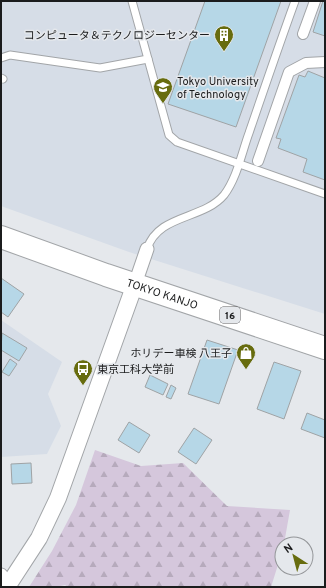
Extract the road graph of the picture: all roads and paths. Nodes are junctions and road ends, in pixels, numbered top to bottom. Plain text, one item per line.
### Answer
1 (132, 1) edge
2 (294, 1) edge
3 (314, 1) edge
4 (303, 34) dead end
5 (1, 58) edge
6 (148, 59) junction
7 (325, 62) edge
8 (258, 161) dead end
9 (238, 164) junction
10 (325, 194) edge
11 (1, 237) edge
12 (147, 249) joint
13 (135, 284) junction
14 (325, 348) edge
15 (7, 584) edge

1 - 6 lane
2 - 9 lane
3 - 4 street
5 - 6 lane
6 - 9 lane
7 - 8 street
9 - 10 lane
9 - 12 lane
11 - 13 highway, TOKYO KANJO / 16
12 - 13 street
13 - 14 highway, TOKYO KANJO / 16
13 - 15 street

